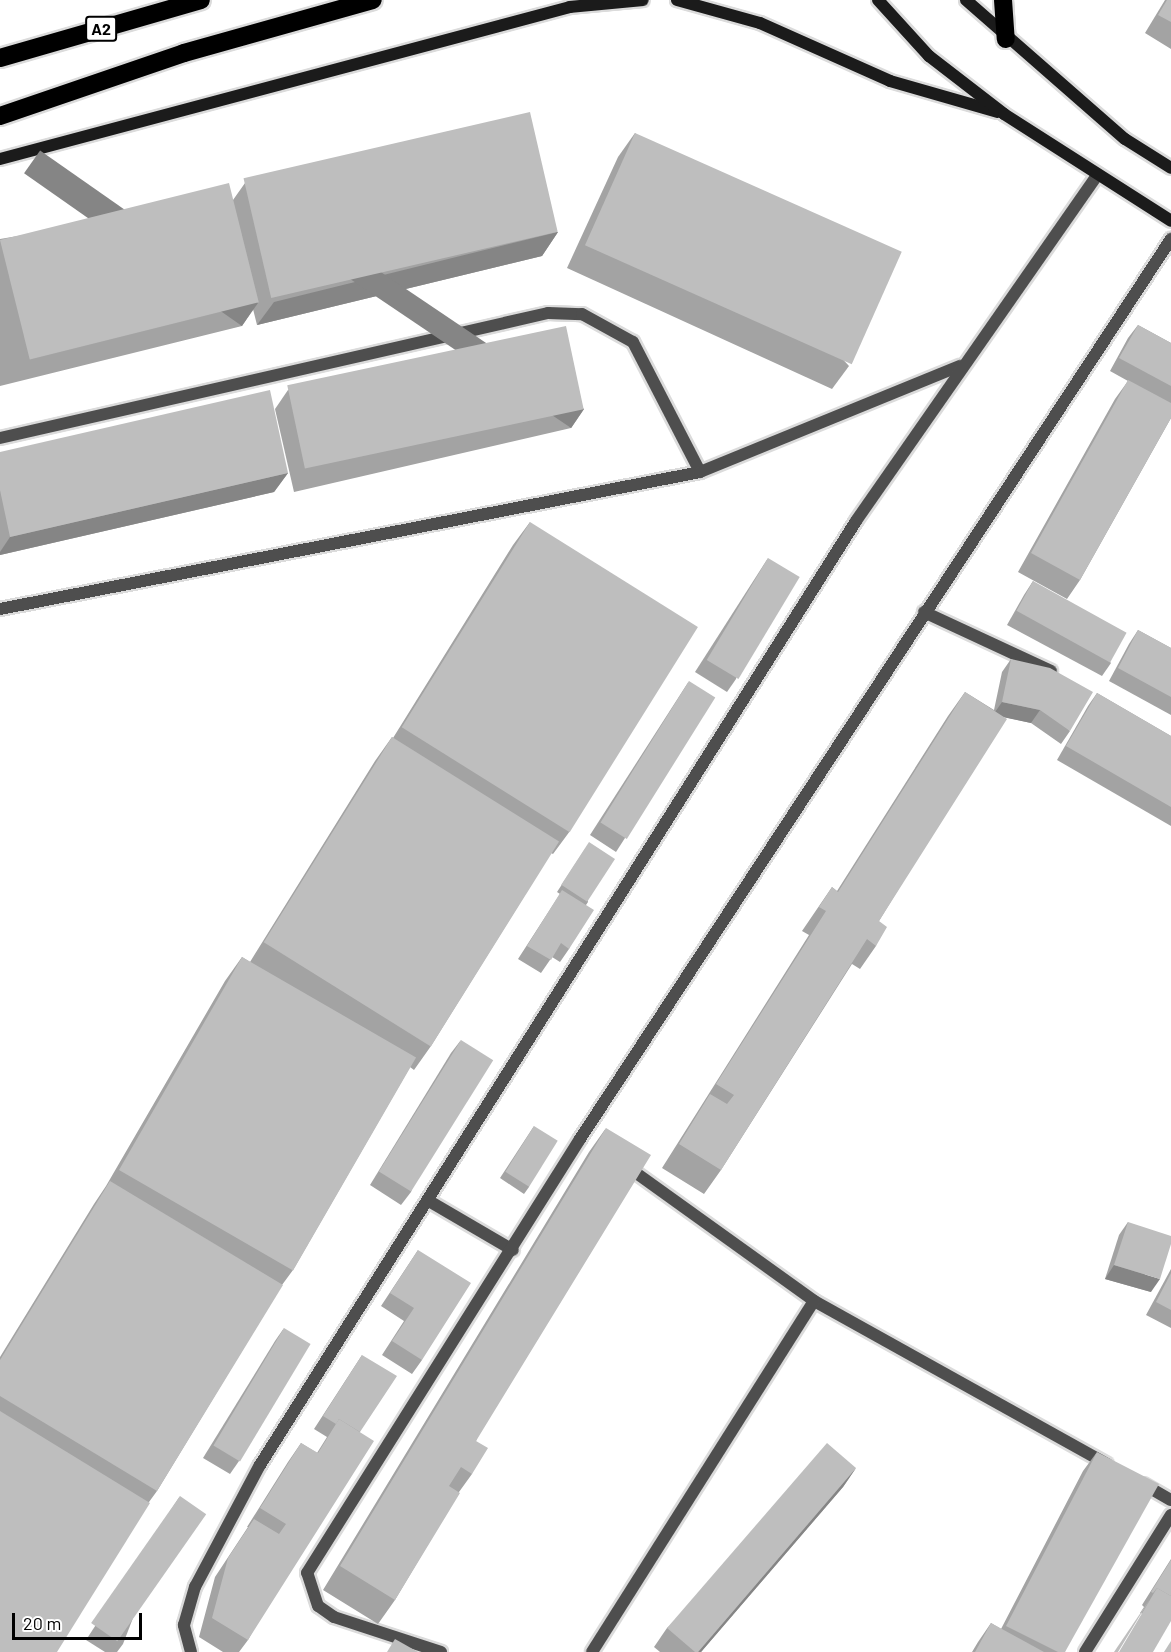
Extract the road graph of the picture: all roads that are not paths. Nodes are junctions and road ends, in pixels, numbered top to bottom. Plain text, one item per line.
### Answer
1 (201, 0) edge
2 (373, 0) edge
3 (643, 0) edge
4 (677, 0) edge
5 (878, 0) edge
6 (966, 0) edge
7 (1003, 0) edge
8 (1006, 39) junction
9 (0, 58) edge
10 (1005, 114) junction
11 (0, 116) edge
12 (0, 159) edge
13 (1171, 168) edge
14 (1097, 176) junction
15 (1171, 221) edge
16 (1171, 239) edge
17 (960, 366) junction
18 (0, 438) edge
19 (700, 472) junction
20 (0, 609) edge
21 (924, 612) junction
22 (1066, 680) edge
23 (580, 1139) junction
24 (597, 1149) edge
25 (614, 1158) edge
26 (429, 1201) junction
27 (513, 1250) junction
28 (814, 1301) junction
29 (1171, 1500) edge
30 (1171, 1515) edge
31 (191, 1652) edge
32 (441, 1652) edge
33 (592, 1652) edge
34 (1085, 1652) edge

1 - 9 highway, A2
2 - 11 highway
3 - 12 main road
4 - 10 main road
5 - 10 main road
6 - 8 main road
7 - 8 highway
8 - 13 main road
10 - 14 main road
14 - 15 main road
14 - 17 street
16 - 21 street
17 - 19 street
17 - 26 street
18 - 19 street
19 - 20 street
21 - 22 street
21 - 23 street
23 - 24 street
23 - 27 street
25 - 28 street
26 - 27 street
26 - 31 street
27 - 32 street
28 - 29 street
28 - 33 street
30 - 34 street

